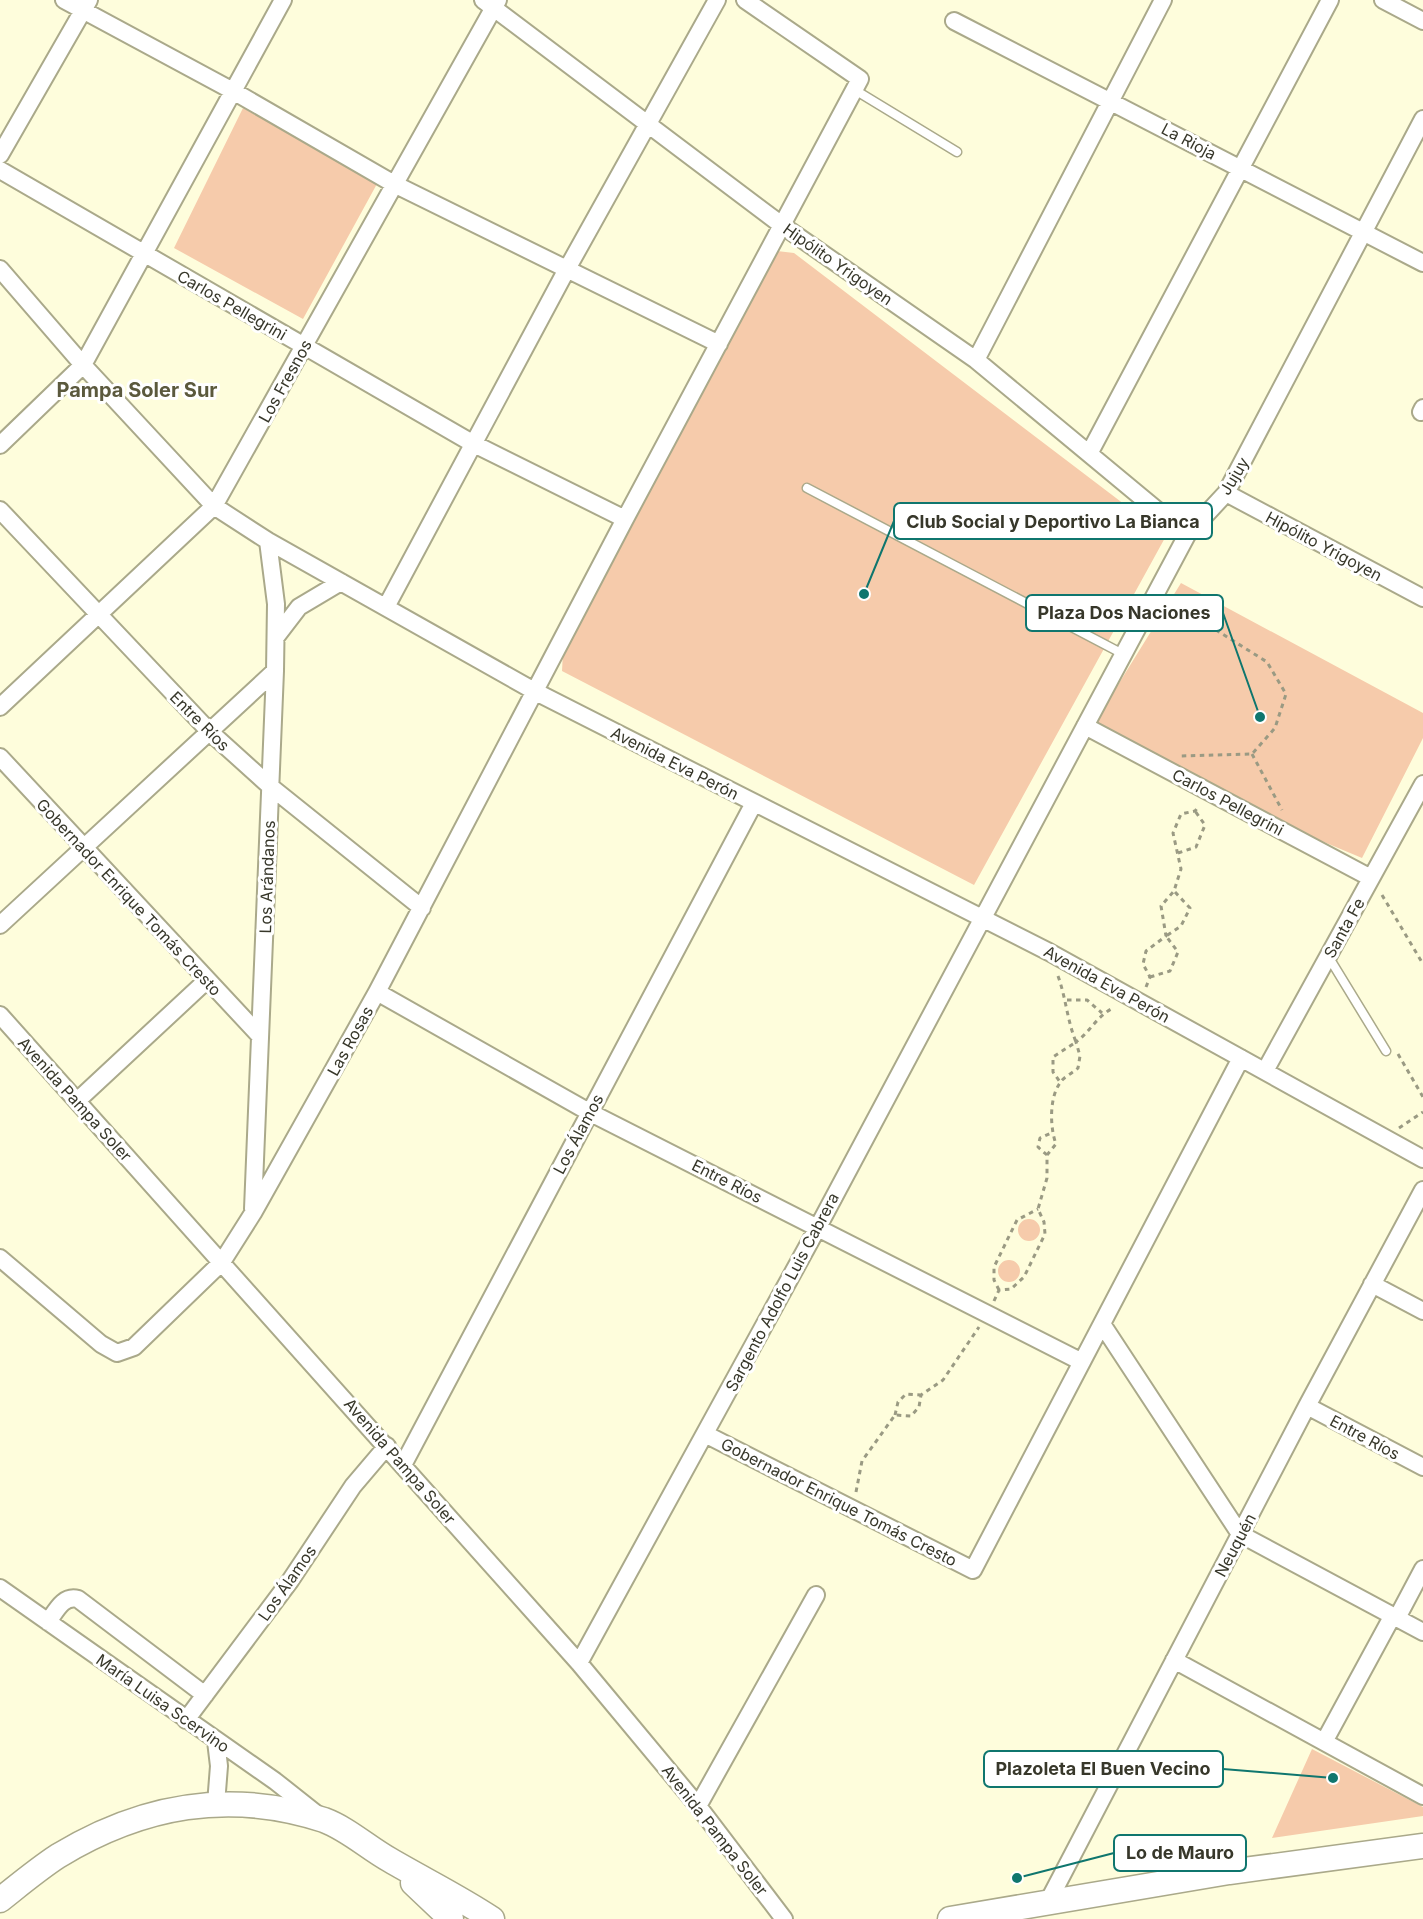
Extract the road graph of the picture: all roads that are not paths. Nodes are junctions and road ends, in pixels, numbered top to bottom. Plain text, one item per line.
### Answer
1 (64, 0) edge
2 (283, 0) edge
3 (717, 0) edge
4 (745, 0) edge
5 (1163, 0) edge
6 (1330, 0) edge
7 (1383, 0) edge
8 (491, 3) edge
9 (86, 5) edge
10 (954, 21) dead end
11 (1423, 21) edge
12 (857, 85) junction
13 (233, 91) junction
14 (1111, 101) junction
15 (1423, 119) edge
16 (646, 124) junction
17 (957, 152) dead end
18 (0, 155) edge
19 (1242, 169) junction
20 (0, 170) edge
21 (394, 184) junction
22 (783, 226) junction
23 (1365, 233) junction
24 (144, 254) junction
25 (1423, 263) edge
26 (0, 269) edge
27 (567, 269) junction
28 (719, 344) junction
29 (304, 346) junction
30 (976, 360) junction
31 (83, 364) junction
32 (472, 443) junction
33 (0, 445) edge
34 (1090, 452) junction
35 (807, 488) dead end
36 (1226, 493) junction
37 (214, 506) junction
38 (0, 510) edge
39 (625, 519) junction
40 (1186, 535) junction
41 (268, 541) junction
42 (341, 582) junction
43 (1423, 598) edge
44 (386, 607) junction
45 (98, 616) junction
46 (276, 637) junction
47 (1124, 654) junction
48 (275, 671) junction
49 (536, 692) junction
50 (0, 707) edge
51 (1085, 726) junction
52 (210, 732) junction
53 (0, 757) edge
54 (271, 787) junction
55 (1422, 790) edge
56 (754, 803) junction
57 (84, 848) junction
58 (1371, 878) junction
59 (422, 908) junction
60 (981, 919) junction
61 (0, 925) edge
62 (1328, 955) junction
63 (206, 981) junction
64 (377, 992) junction
65 (0, 1015) edge
66 (260, 1036) junction
67 (1386, 1050) road end
68 (1241, 1058) junction
69 (1265, 1071) junction
70 (77, 1101) junction
71 (590, 1112) junction
72 (1423, 1159) edge
73 (1423, 1190) edge
74 (253, 1214) junction
75 (818, 1227) junction
76 (0, 1258) edge
77 (222, 1262) junction
78 (1372, 1284) junction
79 (1423, 1311) edge
80 (1102, 1324) junction
81 (1082, 1362) junction
82 (1307, 1406) junction
83 (705, 1434) junction
84 (387, 1446) junction
85 (403, 1465) junction
86 (1423, 1467) edge
87 (1240, 1534) junction
88 (1423, 1569) edge
89 (0, 1588) edge
90 (816, 1595) dead end
91 (1395, 1617) junction
92 (48, 1622) junction
93 (1423, 1632) edge
94 (1174, 1660) junction
95 (579, 1663) junction
96 (205, 1695) junction
97 (186, 1720) junction
98 (216, 1741) junction
99 (1324, 1742) junction
100 (1423, 1796) edge
101 (216, 1804) junction
102 (698, 1806) junction
103 (326, 1821) junction
104 (1423, 1846) edge
105 (387, 1859) junction
106 (0, 1900) edge
107 (1049, 1900) junction
108 (452, 1919) edge
109 (492, 1919) edge
110 (784, 1919) edge
111 (950, 1919) edge

1 - 9 street
2 - 13 street
3 - 16 street
4 - 12 street
5 - 14 street
6 - 19 street
7 - 11 street
8 - 16 street, Hipólito Yrigoyen
8 - 21 street, Los Fresnos
9 - 13 street
9 - 18 street
10 - 14 street, La Rioja
12 - 17 lane
12 - 22 street, Las Rosas
13 - 21 street
13 - 24 street
14 - 19 street, La Rioja
14 - 30 street
15 - 23 street, Jujuy
16 - 22 street, Hipólito Yrigoyen
16 - 27 street
19 - 23 street, La Rioja
19 - 34 street
20 - 24 street, Carlos Pellegrini
21 - 27 street
21 - 29 street, Los Fresnos
22 - 28 street, Las Rosas
22 - 30 street, Hipólito Yrigoyen
23 - 25 street, La Rioja
23 - 36 street, Jujuy
24 - 29 street, Carlos Pellegrini
24 - 31 street
26 - 31 street, Avenida Eva Perón
27 - 28 street
27 - 32 street
28 - 39 street, Las Rosas
29 - 32 street, Carlos Pellegrini
29 - 37 street, Los Fresnos
30 - 34 street, Hipólito Yrigoyen
31 - 33 street
31 - 37 street, Avenida Eva Perón
32 - 39 street, Carlos Pellegrini
32 - 44 street
34 - 40 street, Hipólito Yrigoyen
35 - 47 lane
36 - 40 street, Jujuy
36 - 43 street, Hipólito Yrigoyen
37 - 41 street, Avenida Eva Perón
37 - 45 street, Los Fresnos
38 - 45 street, Entre Ríos
39 - 49 street, Las Rosas
40 - 47 street, Jujuy
41 - 42 street, Avenida Eva Perón
41 - 46 street, Los Arándanos
42 - 44 street, Avenida Eva Perón
42 - 46 street
44 - 49 street, Avenida Eva Perón
45 - 50 street, Los Fresnos
45 - 52 street, Entre Ríos
46 - 48 street, Los Arándanos
47 - 51 street, Jujuy
48 - 52 street
48 - 54 street, Los Arándanos
49 - 56 street, Avenida Eva Perón
49 - 59 street, Las Rosas
51 - 58 street, Carlos Pellegrini
51 - 60 street, Jujuy
52 - 54 street, Entre Ríos
52 - 57 street
53 - 57 street, Gobernador Enrique Tomás Cresto
54 - 59 street, Entre Ríos
54 - 66 street, Los Arándanos
55 - 58 street, Santa Fe
56 - 60 street, Avenida Eva Perón
56 - 71 street, Los Álamos
57 - 61 street
57 - 63 street, Gobernador Enrique Tomás Cresto
58 - 62 street, Santa Fe
59 - 64 street, Las Rosas
60 - 68 street, Avenida Eva Perón
60 - 75 street, Sargento Adolfo Luis Cabrera
62 - 67 lane
62 - 69 street, Santa Fe
63 - 66 street, Gobernador Enrique Tomás Cresto
63 - 70 street
64 - 71 street, Entre Ríos
64 - 74 street, Las Rosas
65 - 70 street, Avenida Pampa Soler
66 - 74 street, Los Arándanos
68 - 69 street, Avenida Eva Perón
68 - 80 street
69 - 72 street, Avenida Eva Perón
70 - 77 street, Avenida Pampa Soler
71 - 75 street, Entre Ríos
71 - 85 street, Los Álamos
73 - 78 street, Neuquén
74 - 77 street, Las Rosas
75 - 81 street, Entre Ríos
75 - 83 street, Sargento Adolfo Luis Cabrera
76 - 77 street, Las Rosas
77 - 84 street, Avenida Pampa Soler
78 - 79 street
78 - 82 street, Neuquén
80 - 81 street
80 - 87 street
81 - 83 street, Gobernador Enrique Tomás Cresto
82 - 86 street, Entre Ríos
82 - 87 street, Neuquén
83 - 95 street, Sargento Adolfo Luis Cabrera
84 - 85 street, Avenida Pampa Soler
84 - 96 street, Los Álamos
85 - 95 street, Avenida Pampa Soler
87 - 91 street
87 - 94 street, Neuquén
88 - 91 street
89 - 92 street, María Luisa Scervino
90 - 102 street
91 - 93 street
91 - 99 street
92 - 96 street
92 - 97 street, María Luisa Scervino
94 - 99 street
94 - 107 street, Neuquén
95 - 102 street, Avenida Pampa Soler
96 - 97 street, Los Álamos
97 - 98 street, María Luisa Scervino
98 - 101 street
98 - 103 street, María Luisa Scervino
99 - 100 street
101 - 103 main road
101 - 106 main road
102 - 110 street, Avenida Pampa Soler
103 - 105 main road
104 - 107 main road
105 - 108 main road
105 - 109 main road
107 - 111 main road

